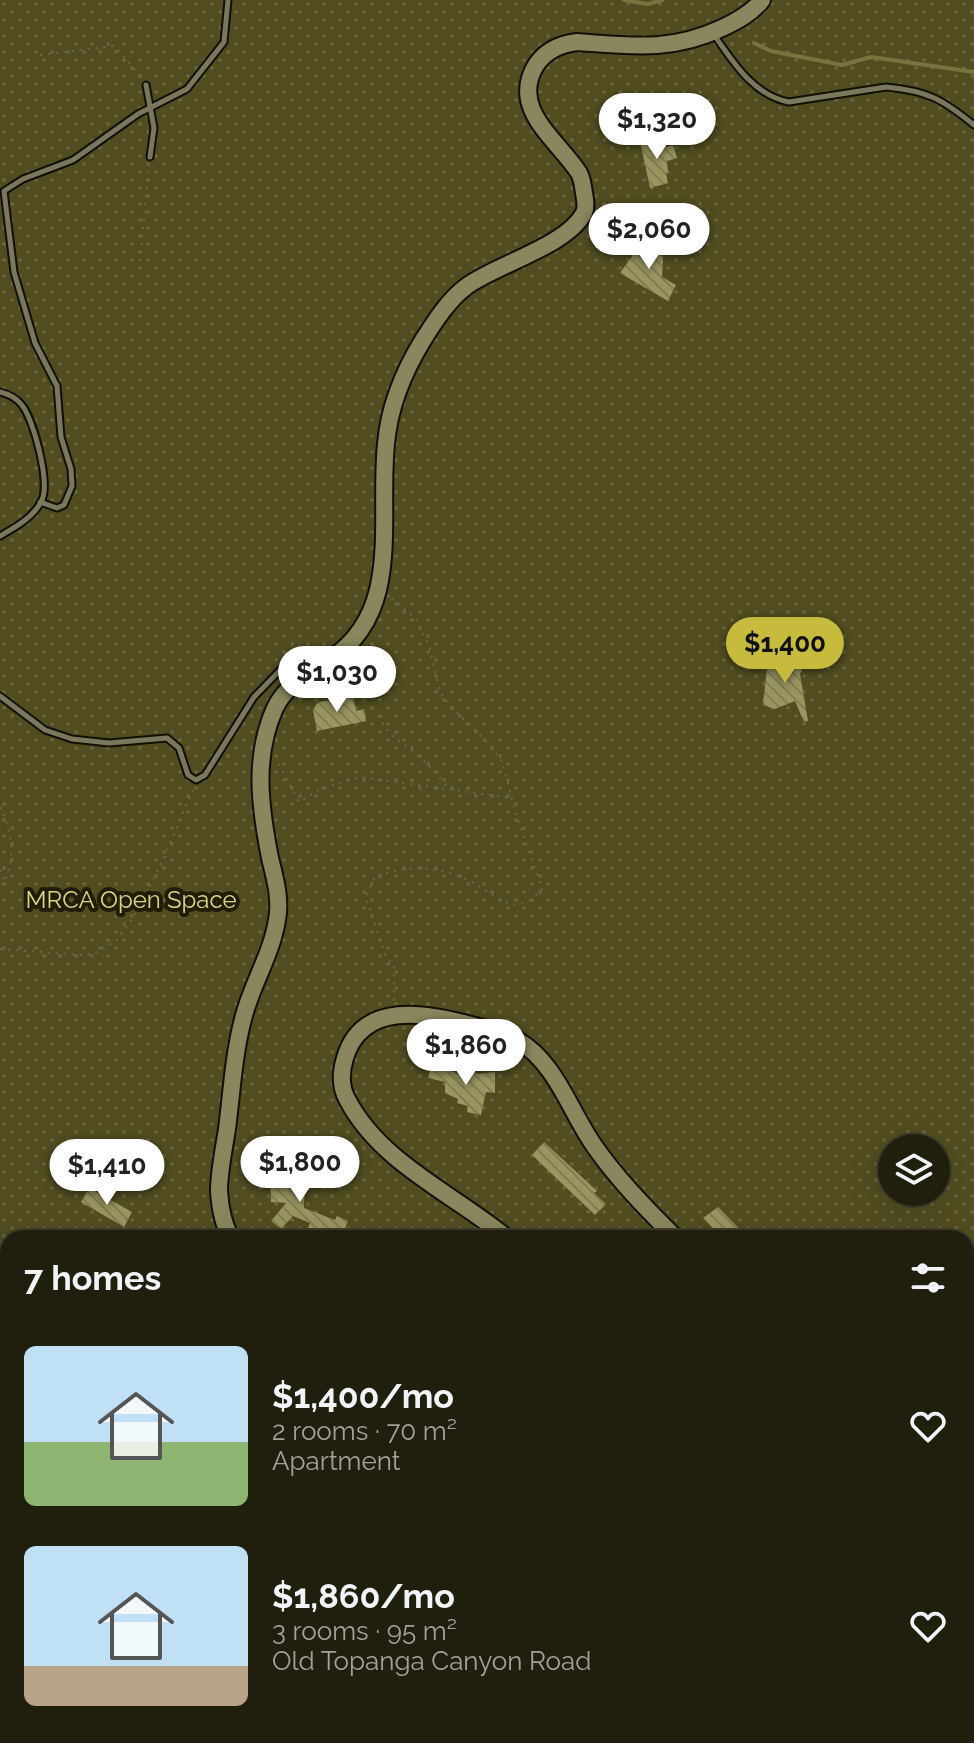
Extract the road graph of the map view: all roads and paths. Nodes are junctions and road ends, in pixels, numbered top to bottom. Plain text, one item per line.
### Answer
1 (228, 0) edge
2 (762, 0) edge
3 (712, 32) junction
4 (40, 55) dead end
5 (146, 85) joint
6 (151, 107) junction
7 (974, 125) edge
8 (150, 157) joint
9 (140, 261) dead end
10 (0, 392) edge
11 (40, 502) junction
12 (0, 536) edge
13 (388, 595) dead end
14 (310, 671) junction
15 (0, 696) edge
16 (378, 716) dead end
17 (279, 764) dead end
18 (196, 780) junction
19 (450, 790) junction
20 (512, 798) junction
21 (0, 807) edge
22 (0, 870) edge
23 (4, 882) junction
24 (0, 889) edge
25 (0, 949) edge
26 (394, 1015) junction
27 (226, 1230) edge
28 (496, 1230) edge
29 (668, 1230) edge

1 - 6 lane
2 - 3 main road
3 - 7 lane
3 - 14 main road
4 - 5 path
5 - 6 lane
6 - 8 lane
6 - 11 lane
8 - 9 path
10 - 11 lane
11 - 12 lane
13 - 20 path
14 - 18 lane
14 - 27 main road
15 - 18 lane
16 - 19 path
17 - 19 path
18 - 25 path
19 - 20 path
20 - 26 path
21 - 23 path
22 - 23 path
23 - 24 path
26 - 28 main road
26 - 29 main road

